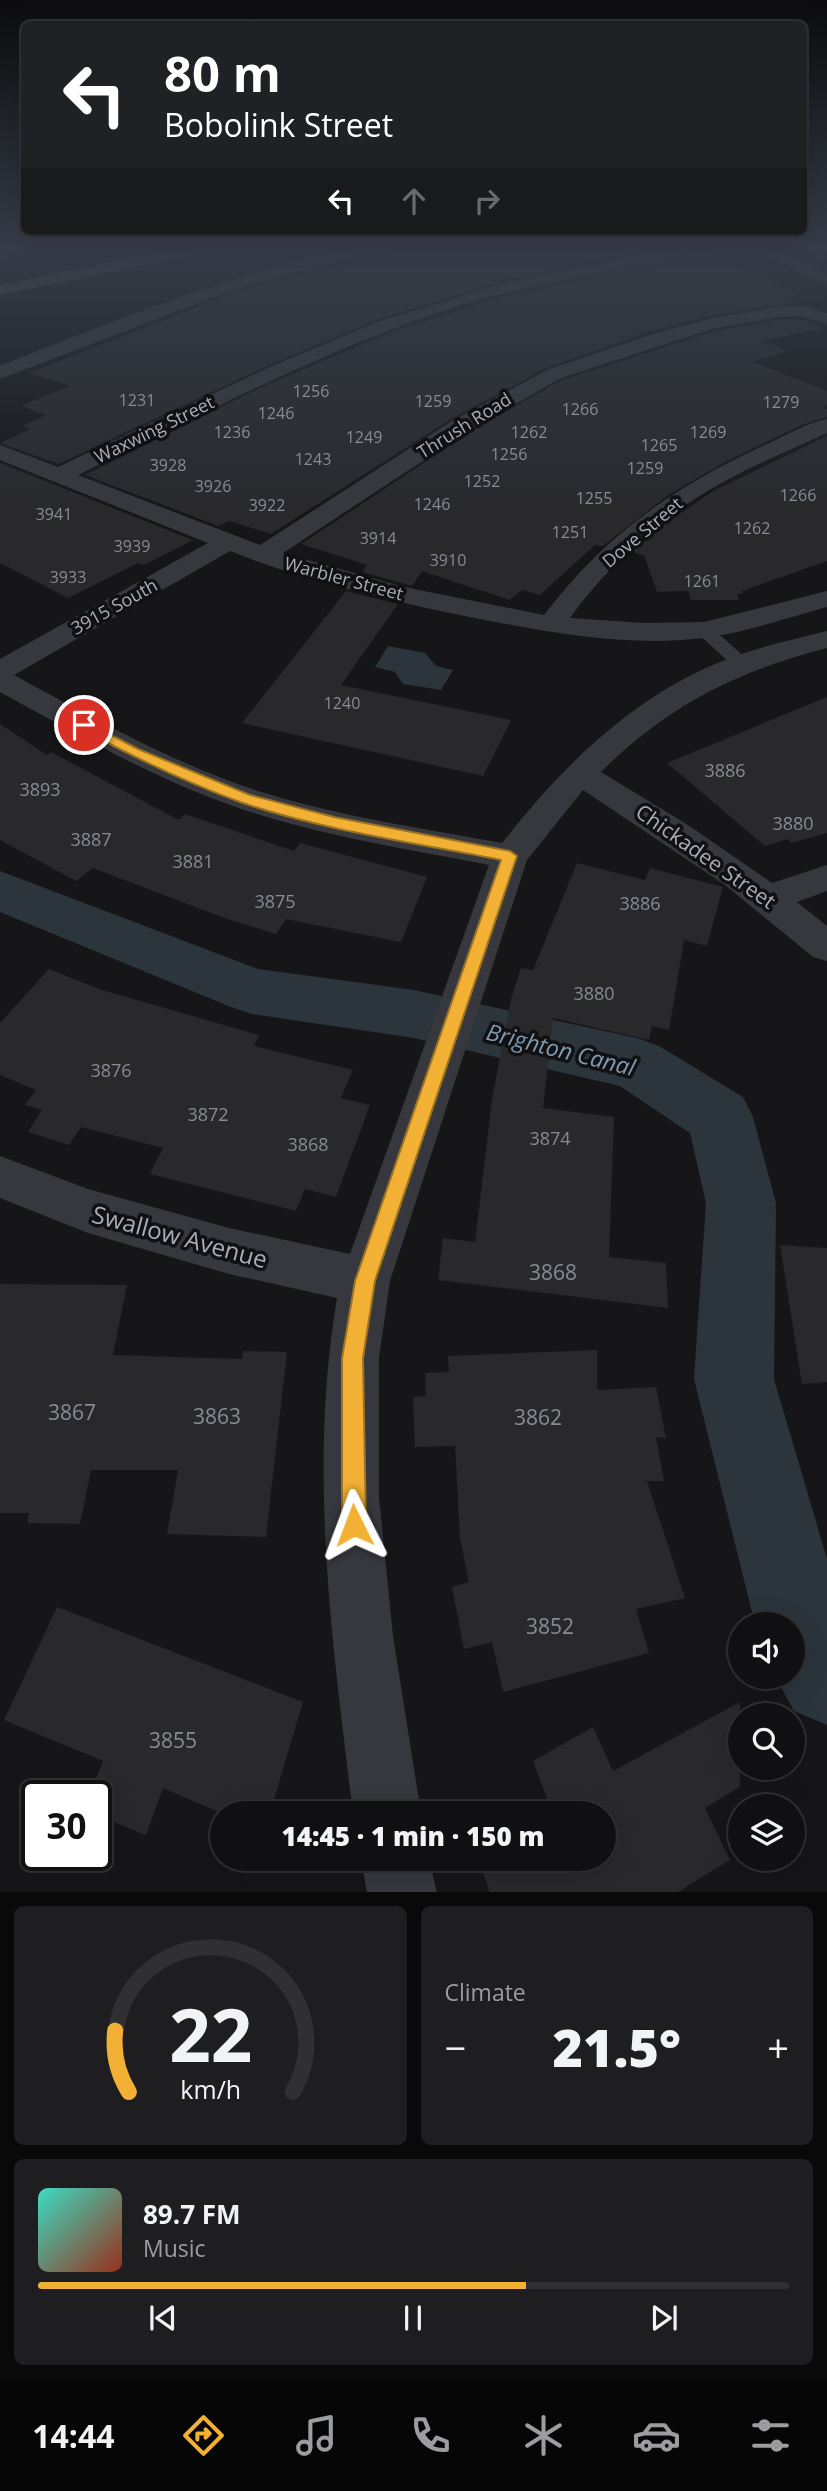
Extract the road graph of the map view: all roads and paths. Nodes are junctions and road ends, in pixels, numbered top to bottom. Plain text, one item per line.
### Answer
1 (93, 336) edge
2 (355, 336) edge
3 (662, 336) edge
4 (0, 373) edge
5 (827, 425) edge
6 (0, 452) edge
7 (62, 474) junction
8 (228, 542) junction
9 (262, 555) junction
10 (827, 599) edge
11 (551, 625) junction
12 (704, 630) junction
13 (827, 639) edge
14 (743, 665) junction
15 (0, 671) edge
16 (0, 680) edge
17 (579, 773) junction
18 (510, 856) junction
19 (827, 878) edge
20 (768, 898) junction
21 (827, 947) edge
22 (0, 1177) edge
23 (365, 1281) junction
24 (385, 1801) edge
25 (398, 1871) edge
26 (402, 1892) edge

1 - 4 street
2 - 7 street, Waxwing Street
3 - 9 street, Thrush Road
5 - 11 street, Dove Street
6 - 7 street, Warbler Street
7 - 8 street, Warbler Street
8 - 9 street, Warbler Street
8 - 15 street, 3915 South
9 - 11 street, Warbler Street
10 - 12 street, Warbler Street
11 - 12 street, Warbler Street
12 - 14 lane
13 - 14 street
14 - 17 street
16 - 18 street
17 - 18 street
17 - 20 street, Chickadee Street
18 - 23 street
19 - 20 street
20 - 21 street, Chickadee Street
22 - 23 street, Swallow Avenue
23 - 24 street
25 - 26 street

